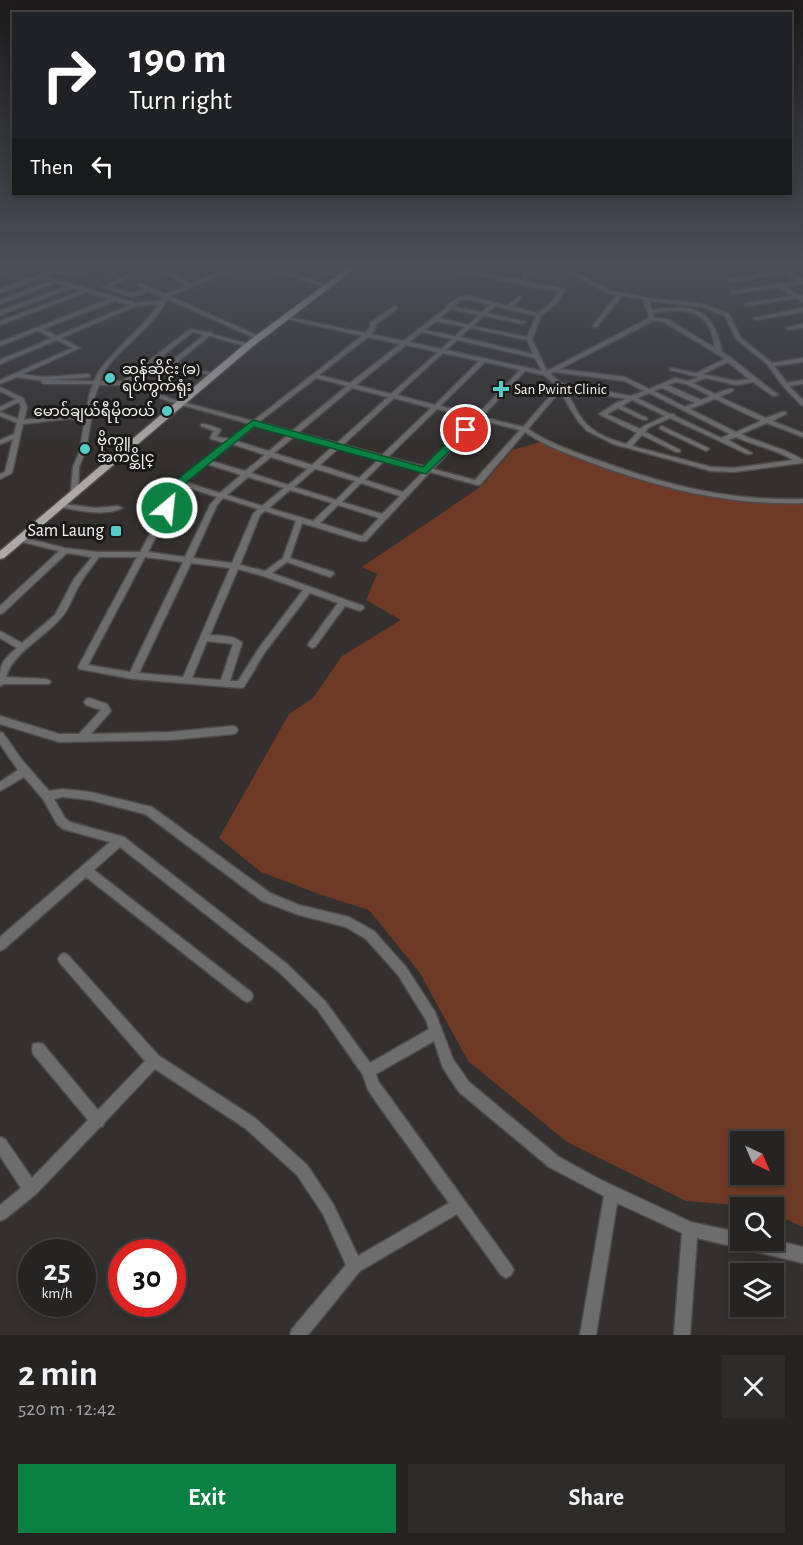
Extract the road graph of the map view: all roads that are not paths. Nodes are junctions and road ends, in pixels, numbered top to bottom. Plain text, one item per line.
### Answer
1 (45, 326) edge
2 (84, 326) edge
3 (144, 326) edge
4 (231, 326) edge
5 (273, 326) edge
6 (327, 326) edge
7 (373, 326) edge
8 (424, 326) edge
9 (471, 326) edge
10 (472, 326) edge
11 (519, 326) edge
12 (533, 326) edge
13 (633, 326) edge
14 (675, 326) edge
15 (713, 326) edge
16 (733, 326) edge
17 (801, 326) edge
18 (789, 328) dead end
19 (38, 329) junction
20 (419, 330) junction
21 (210, 333) junction
22 (367, 335) junction
23 (510, 335) junction
24 (56, 338) junction
25 (259, 338) junction
26 (457, 338) junction
27 (530, 339) junction
28 (178, 340) junction
29 (404, 343) junction
30 (0, 344) edge
31 (197, 344) junction
32 (249, 345) junction
33 (498, 347) junction
34 (164, 351) junction
35 (442, 351) junction
36 (719, 353) junction
37 (184, 355) junction
38 (536, 356) junction
39 (729, 359) junction
40 (803, 360) edge
41 (148, 361) junction
42 (483, 361) junction
43 (0, 362) edge
44 (770, 364) junction
45 (169, 366) junction
46 (672, 369) dead end
47 (523, 370) junction
48 (555, 370) junction
49 (546, 374) junction
50 (698, 374) junction
51 (18, 375) junction
52 (214, 375) junction
53 (314, 376) junction
54 (706, 376) junction
55 (98, 379) junction
56 (754, 380) junction
57 (0, 382) edge
58 (45, 382) dead end
59 (803, 382) edge
60 (124, 383) junction
61 (688, 383) junction
62 (785, 385) junction
63 (352, 386) junction
64 (559, 386) junction
65 (664, 386) junction
66 (0, 389) edge
67 (731, 390) dead end
68 (651, 391) junction
69 (714, 395) junction
70 (775, 395) dead end
71 (394, 396) junction
72 (632, 398) junction
73 (21, 399) junction
74 (699, 402) junction
75 (180, 403) junction
76 (803, 404) edge
77 (616, 405) junction
78 (437, 406) junction
79 (0, 409) edge
80 (685, 409) junction
81 (784, 413) dead end
82 (0, 414) edge
83 (89, 415) junction
84 (669, 416) junction
85 (478, 417) junction
86 (645, 419) dead end
87 (767, 421) junction
88 (20, 422) junction
89 (253, 423) junction
90 (203, 425) dead end
91 (662, 428) dead end
92 (524, 429) junction
93 (640, 432) junction
94 (294, 434) junction
95 (18, 435) junction
96 (736, 435) junction
97 (803, 435) edge
98 (538, 438) junction
99 (723, 441) junction
100 (0, 442) edge
101 (229, 442) junction
102 (690, 442) junction
103 (337, 446) junction
104 (628, 446) junction
105 (706, 449) dead end
106 (678, 451) junction
107 (749, 453) dead end
108 (271, 454) junction
109 (668, 458) junction
110 (382, 459) junction
111 (205, 460) junction
112 (801, 461) edge
113 (314, 467) junction
114 (426, 471) junction
115 (247, 473) junction
116 (0, 477) edge
117 (360, 480) junction
118 (180, 483) junction
119 (291, 487) junction
120 (75, 490) junction
121 (404, 495) junction
122 (221, 496) junction
123 (803, 496) edge
124 (803, 501) edge
125 (338, 502) junction
126 (60, 505) junction
127 (118, 508) dead end
128 (263, 510) junction
129 (383, 517) junction
130 (299, 522) junction
131 (314, 525) junction
132 (21, 539) junction
133 (65, 550) junction
134 (144, 554) junction
135 (97, 555) junction
136 (0, 556) edge
137 (286, 559) junction
138 (189, 560) junction
139 (235, 566) junction
140 (266, 574) junction
141 (330, 574) dead end
142 (308, 590) junction
143 (343, 603) junction
144 (360, 608) dead end
145 (0, 611) edge
146 (0, 634) edge
147 (205, 638) junction
148 (312, 645) dead end
149 (24, 648) junction
150 (133, 676) junction
151 (187, 679) junction
152 (0, 682) edge
153 (46, 682) dead end
154 (225, 682) junction
155 (88, 702) dead end
156 (0, 720) edge
157 (233, 730) dead end
158 (0, 736) edge
159 (81, 738) junction
160 (25, 771) junction
161 (0, 787) edge
162 (47, 796) junction
163 (120, 840) junction
164 (87, 871) junction
165 (0, 945) edge
166 (64, 959) dead end
167 (247, 996) dead end
168 (437, 1032) junction
169 (38, 1049) dead end
170 (154, 1061) junction
171 (368, 1071) junction
172 (98, 1121) junction
173 (0, 1144) edge
174 (31, 1189) junction
175 (612, 1192) junction
176 (459, 1204) junction
177 (0, 1214) edge
178 (690, 1229) junction
179 (730, 1238) edge
180 (784, 1250) edge
181 (803, 1255) edge
182 (355, 1266) junction
183 (506, 1270) dead end
184 (298, 1335) edge
185 (588, 1335) edge
186 (682, 1335) edge

1 - 19 street
2 - 24 street
3 - 55 street
4 - 25 street
5 - 25 main road
6 - 22 street
7 - 22 street
8 - 20 street
9 - 26 street
10 - 23 street
11 - 23 street
12 - 27 street
13 - 48 street
14 - 36 street
15 - 36 street
16 - 44 street
17 - 18 street
19 - 24 street
19 - 30 street
20 - 26 street
20 - 29 street
21 - 28 street
21 - 31 street
21 - 32 street
22 - 29 street
22 - 53 street
23 - 27 street
23 - 33 street
24 - 43 street
24 - 51 street
25 - 32 main road
26 - 33 street
26 - 35 street
27 - 38 street
28 - 31 street
28 - 34 street
29 - 35 street
29 - 63 street
31 - 37 street
32 - 52 main road
33 - 38 street
34 - 37 street
34 - 41 street
35 - 42 street
35 - 71 street
36 - 39 street
37 - 45 street
38 - 49 street
39 - 50 street
39 - 56 street
40 - 44 street
41 - 45 street
41 - 60 street
42 - 47 street
42 - 78 street
44 - 62 street
45 - 52 street
46 - 50 street
47 - 49 street
47 - 85 street
48 - 49 street
48 - 68 street
49 - 64 street
50 - 54 street
51 - 55 street
51 - 57 street
52 - 75 main road
53 - 63 street
53 - 89 street
54 - 56 street
54 - 61 street
55 - 58 street
55 - 60 street
55 - 83 street
56 - 70 street
59 - 62 street
60 - 75 street
61 - 65 street
61 - 69 street
62 - 76 street
63 - 71 street
63 - 94 street
64 - 72 street
64 - 92 street
64 - 104 street
65 - 68 street
65 - 74 street
66 - 73 street
67 - 69 street
68 - 72 street
68 - 80 street
69 - 74 street
69 - 87 street
71 - 78 street
71 - 103 street
72 - 77 street
72 - 84 street
73 - 79 street
73 - 88 street
74 - 80 street
75 - 89 street
75 - 120 main road
77 - 86 street
77 - 93 street
78 - 85 street
78 - 110 street
80 - 84 street
80 - 96 street
81 - 87 street
82 - 88 street
83 - 88 street
83 - 120 street
84 - 93 street
84 - 99 street
85 - 92 street
85 - 114 street
87 - 96 street
87 - 97 street
88 - 95 street
89 - 94 street
89 - 101 street
90 - 101 street
91 - 102 street
92 - 98 street
92 - 114 street
93 - 104 street
93 - 106 street
94 - 103 street
94 - 108 street
95 - 100 street
95 - 116 street
96 - 99 street
96 - 112 street
98 - 123 street
98 - 124 street
99 - 107 street
101 - 108 street
101 - 111 street
102 - 105 street
102 - 106 street
103 - 110 street
103 - 113 street
104 - 109 street
106 - 109 street
108 - 113 street
108 - 115 street
109 - 112 street
110 - 114 street
110 - 117 street
111 - 115 street
111 - 118 street
113 - 117 street
113 - 119 street
114 - 121 street
115 - 119 street
115 - 122 street
117 - 121 street
117 - 125 street
118 - 122 street
118 - 134 street
119 - 125 street
119 - 128 street
120 - 126 main road
121 - 129 street
122 - 128 street
122 - 138 street
125 - 129 street
125 - 131 street
126 - 127 street
126 - 132 main road
128 - 130 street
128 - 139 street
129 - 131 street
130 - 131 street
130 - 137 street
132 - 133 street
132 - 136 main road
133 - 135 street
133 - 145 street
134 - 135 street
134 - 138 street
134 - 150 street
135 - 149 street
137 - 140 street
137 - 141 street
138 - 139 street
138 - 150 street
139 - 140 street
139 - 147 street
140 - 142 street
142 - 143 street
142 - 154 street
143 - 144 street
143 - 148 street
146 - 149 street
147 - 151 street
147 - 154 street
149 - 152 street
150 - 151 street
151 - 154 street
152 - 153 street
155 - 159 street
156 - 159 street
157 - 159 street
158 - 160 street
160 - 161 street
160 - 162 street
162 - 163 street
162 - 168 street
163 - 164 street
163 - 171 street
164 - 165 street
164 - 167 street
166 - 170 street
168 - 171 street
168 - 175 street
169 - 172 street
170 - 172 street
170 - 182 street
171 - 176 street
172 - 174 street
173 - 174 street
174 - 177 street
175 - 178 street
175 - 185 street
176 - 182 street
176 - 183 street
178 - 179 street
178 - 186 street
180 - 181 street
182 - 184 street

